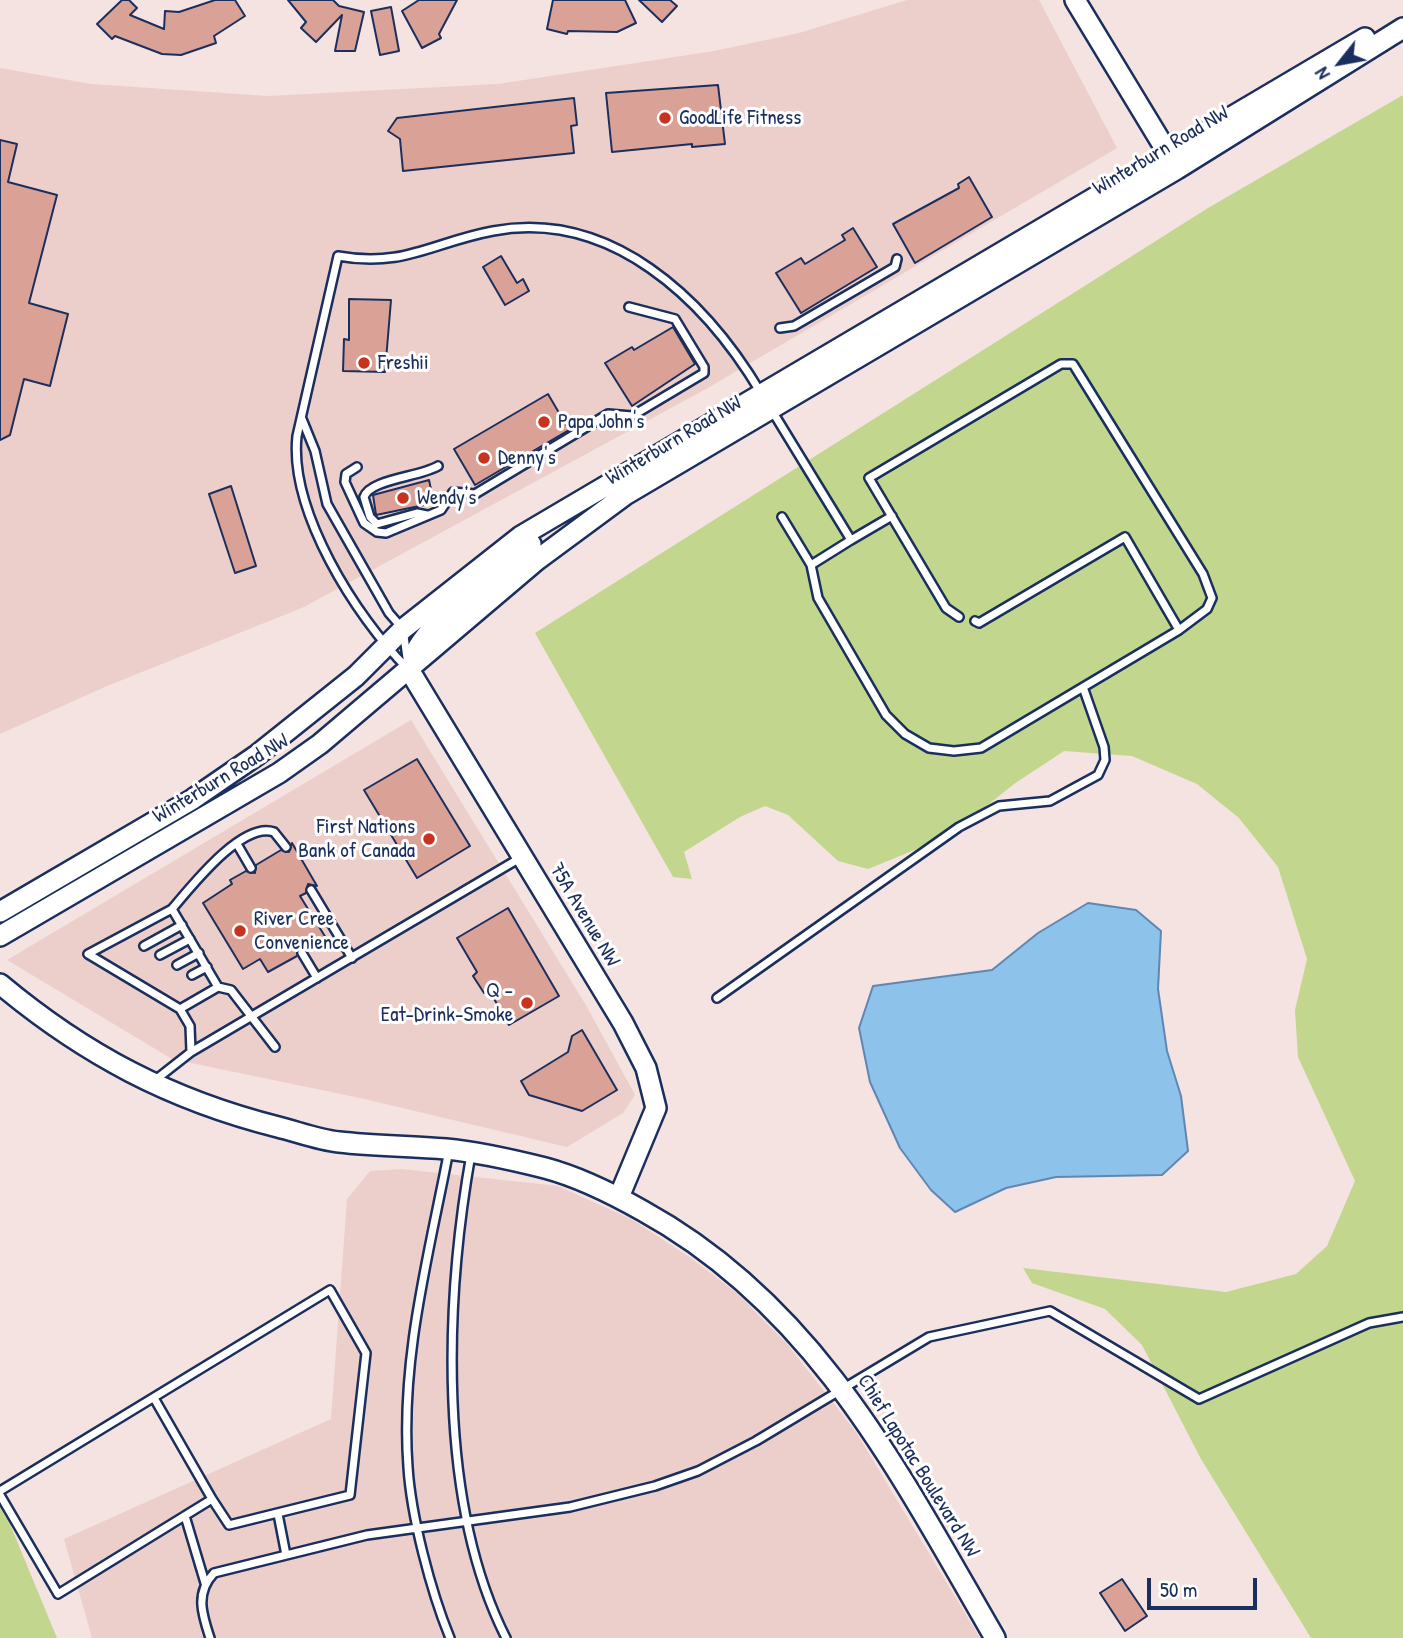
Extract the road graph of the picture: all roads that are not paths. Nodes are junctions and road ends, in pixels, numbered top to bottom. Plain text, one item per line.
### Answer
1 (1074, 0) edge
2 (1403, 18) edge
3 (1403, 28) edge
4 (1172, 161) junction
5 (897, 259) dead end
6 (629, 307) dead end
7 (780, 328) dead end
8 (767, 403) junction
9 (302, 419) junction
10 (438, 466) dead end
11 (357, 467) dead end
12 (572, 504) junction
13 (429, 515) junction
14 (892, 516) junction
15 (782, 517) dead end
16 (851, 540) junction
17 (811, 565) junction
18 (959, 617) dead end
19 (975, 621) dead end
20 (403, 629) junction
21 (1180, 631) junction
22 (386, 646) junction
23 (408, 668) junction
24 (1083, 687) junction
25 (237, 844) junction
26 (286, 847) dead end
27 (522, 857) junction
28 (251, 868) dead end
29 (311, 890) dead end
30 (172, 909) junction
31 (0, 912) edge
32 (182, 925) junction
33 (0, 936) edge
34 (190, 939) junction
35 (144, 946) dead end
36 (198, 953) junction
37 (302, 953) dead end
38 (160, 956) dead end
39 (352, 958) junction
40 (177, 965) dead end
41 (207, 967) junction
42 (192, 975) dead end
43 (317, 978) junction
44 (0, 984) edge
45 (218, 986) junction
46 (716, 998) dead end
47 (180, 1009) junction
48 (254, 1016) junction
49 (275, 1047) dead end
50 (191, 1052) junction
51 (150, 1083) junction
52 (450, 1149) junction
53 (472, 1153) junction
54 (619, 1197) junction
55 (1403, 1317) edge
56 (842, 1387) junction
57 (154, 1398) junction
58 (0, 1493) edge
59 (212, 1499) junction
60 (278, 1514) junction
61 (185, 1516) junction
62 (469, 1521) junction
63 (419, 1527) junction
64 (286, 1555) junction
65 (205, 1583) junction
66 (210, 1638) edge
67 (450, 1638) edge
68 (506, 1638) edge
69 (995, 1638) edge

1 - 4 main road
2 - 4 main road, Winterburn Road NW
3 - 4 main road, Winterburn Road NW
4 - 8 main road, Winterburn Road NW
5 - 7 lane
6 - 13 lane
8 - 9 lane
8 - 12 main road, Winterburn Road NW
8 - 16 lane
8 - 23 main road, Winterburn Road NW
9 - 20 lane
9 - 22 lane
10 - 13 lane
11 - 13 lane
12 - 20 main road, Winterburn Road NW
12 - 23 main road
14 - 16 lane
14 - 18 lane
14 - 21 lane
15 - 17 lane
16 - 17 lane
17 - 24 lane
19 - 21 lane
20 - 22 main road, Winterburn Road NW
20 - 23 lane
21 - 24 lane
22 - 23 lane
22 - 31 main road, Winterburn Road NW
23 - 27 main road, 75A Avenue NW
23 - 33 main road, Winterburn Road NW
24 - 46 lane
25 - 26 lane
25 - 28 lane
25 - 30 lane
27 - 39 lane
27 - 54 main road, 75A Avenue NW
29 - 39 lane
30 - 32 lane
30 - 47 lane
32 - 34 lane
32 - 35 lane
34 - 36 lane
34 - 38 lane
36 - 40 lane
36 - 41 lane
37 - 43 lane
39 - 43 lane
41 - 42 lane
41 - 45 lane
43 - 48 lane
44 - 51 main road, Chief Lapotac Boulevard NW
45 - 47 lane
45 - 48 lane
47 - 50 lane
48 - 49 lane
48 - 50 lane
50 - 51 lane
51 - 52 main road, Chief Lapotac Boulevard NW
52 - 53 main road, Chief Lapotac Boulevard NW
52 - 63 lane
53 - 54 main road, Chief Lapotac Boulevard NW
53 - 62 lane
54 - 56 main road, Chief Lapotac Boulevard NW
55 - 56 lane
56 - 62 lane
56 - 69 main road, Chief Lapotac Boulevard NW
57 - 58 lane
57 - 59 lane
57 - 60 lane
58 - 61 lane
59 - 60 lane
59 - 61 lane
60 - 64 lane
61 - 65 lane
62 - 63 lane
62 - 68 lane
63 - 64 lane
63 - 67 lane
64 - 65 lane
65 - 66 lane

